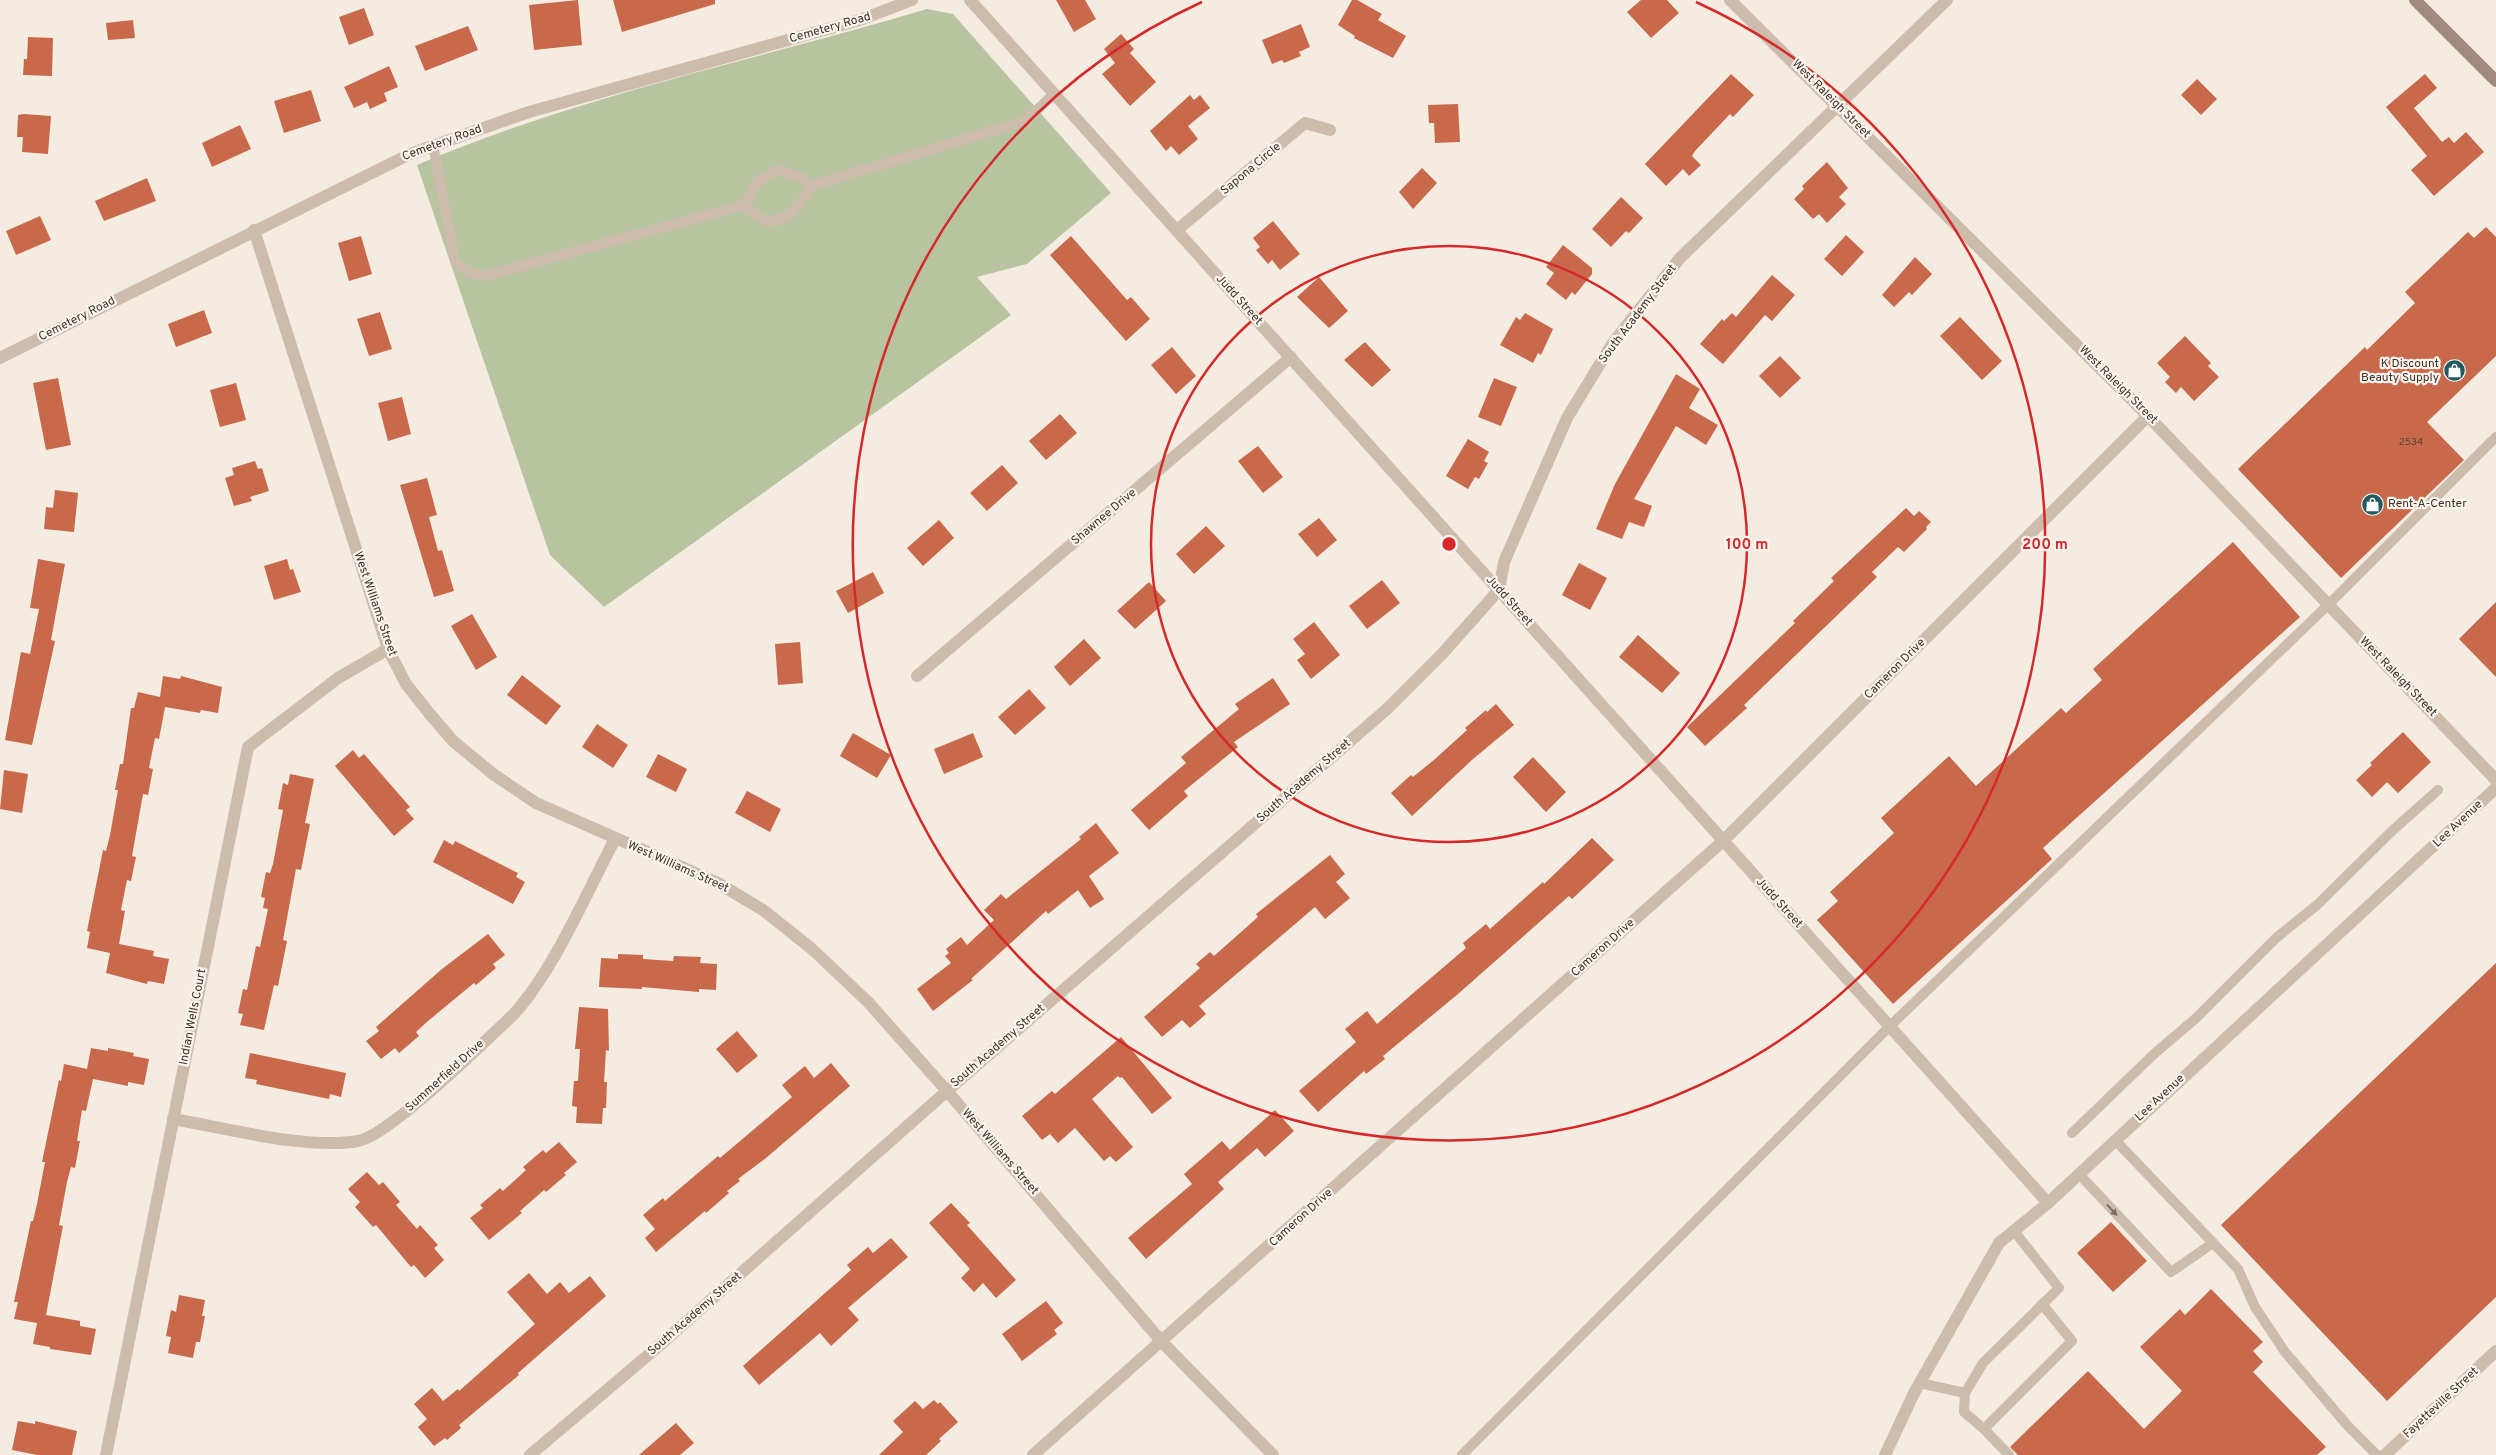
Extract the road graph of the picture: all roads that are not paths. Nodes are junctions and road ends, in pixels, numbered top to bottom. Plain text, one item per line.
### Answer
1 (912, 0) edge
2 (970, 0) edge
3 (1730, 0) edge
4 (1948, 0) edge
5 (2420, 2) edge
6 (2496, 81) edge
7 (1054, 94) junction
8 (1836, 104) junction
9 (1330, 130) dead end
10 (433, 146) junction
11 (811, 186) junction
12 (745, 205) junction
13 (254, 230) junction
14 (1177, 230) junction
15 (0, 358) edge
16 (1291, 358) junction
17 (2148, 416) junction
18 (2496, 436) edge
19 (1499, 590) junction
20 (2329, 604) junction
21 (388, 649) junction
22 (917, 676) dead end
23 (2496, 780) edge
24 (2496, 788) edge
25 (2438, 790) dead end
26 (615, 839) junction
27 (1723, 840) junction
28 (1890, 1026) junction
29 (947, 1091) junction
30 (173, 1119) junction
31 (2072, 1134) dead end
32 (2115, 1140) junction
33 (2079, 1174) junction
34 (2048, 1203) junction
35 (2014, 1231) junction
36 (2213, 1243) junction
37 (2042, 1304) junction
38 (1162, 1342) junction
39 (2496, 1351) edge
40 (1920, 1383) junction
41 (1965, 1393) junction
42 (1984, 1429) junction
43 (106, 1455) edge
44 (530, 1455) edge
45 (1033, 1455) edge
46 (1273, 1455) edge
47 (1462, 1455) edge
48 (1886, 1455) edge
49 (2009, 1455) edge
50 (2377, 1455) edge
51 (2385, 1455) edge

1 - 10 street, Cemetery Road
2 - 7 street, Judd Street
3 - 8 street, West Raleigh Street
4 - 8 street, South Academy Street
5 - 6 main road
7 - 11 lane
7 - 14 street, Judd Street
8 - 17 street, West Raleigh Street
8 - 19 street, South Academy Street
9 - 14 street, Sapona Circle
10 - 12 lane
10 - 13 street, Cemetery Road
11 - 12 lane
11 - 12 lane
13 - 15 street, Cemetery Road
13 - 21 street, West Williams Street
14 - 16 street, Judd Street
16 - 19 street, Judd Street
16 - 22 street, Shawnee Drive
17 - 20 street, West Raleigh Street
17 - 27 street, Cameron Drive
18 - 20 lane
19 - 27 street, Judd Street
19 - 29 street, South Academy Street
20 - 23 street, West Raleigh Street
20 - 28 lane
21 - 26 street, West Williams Street
21 - 30 street, Indian Wells Court
24 - 32 street, Lee Avenue
25 - 31 lane
26 - 29 street, West Williams Street
26 - 30 street, Summerfield Drive
27 - 28 street, Judd Street
27 - 38 street, Cameron Drive
28 - 34 street, Judd Street
28 - 47 lane
29 - 38 street, West Williams Street
29 - 44 street, South Academy Street
30 - 43 street, Indian Wells Court
32 - 33 street, Lee Avenue
32 - 36 lane
33 - 34 street, Lee Avenue
33 -> 36 lane
34 - 35 street, Lee Avenue
35 - 37 lane
35 - 40 street, Lee Avenue
36 - 50 lane
37 - 41 lane
37 - 42 lane
38 - 45 street, Cameron Drive
38 - 46 street, West Williams Street
39 - 51 street, Fayetteville Street
40 - 41 lane
40 - 48 street, Lee Avenue
41 - 42 lane
42 - 49 lane

